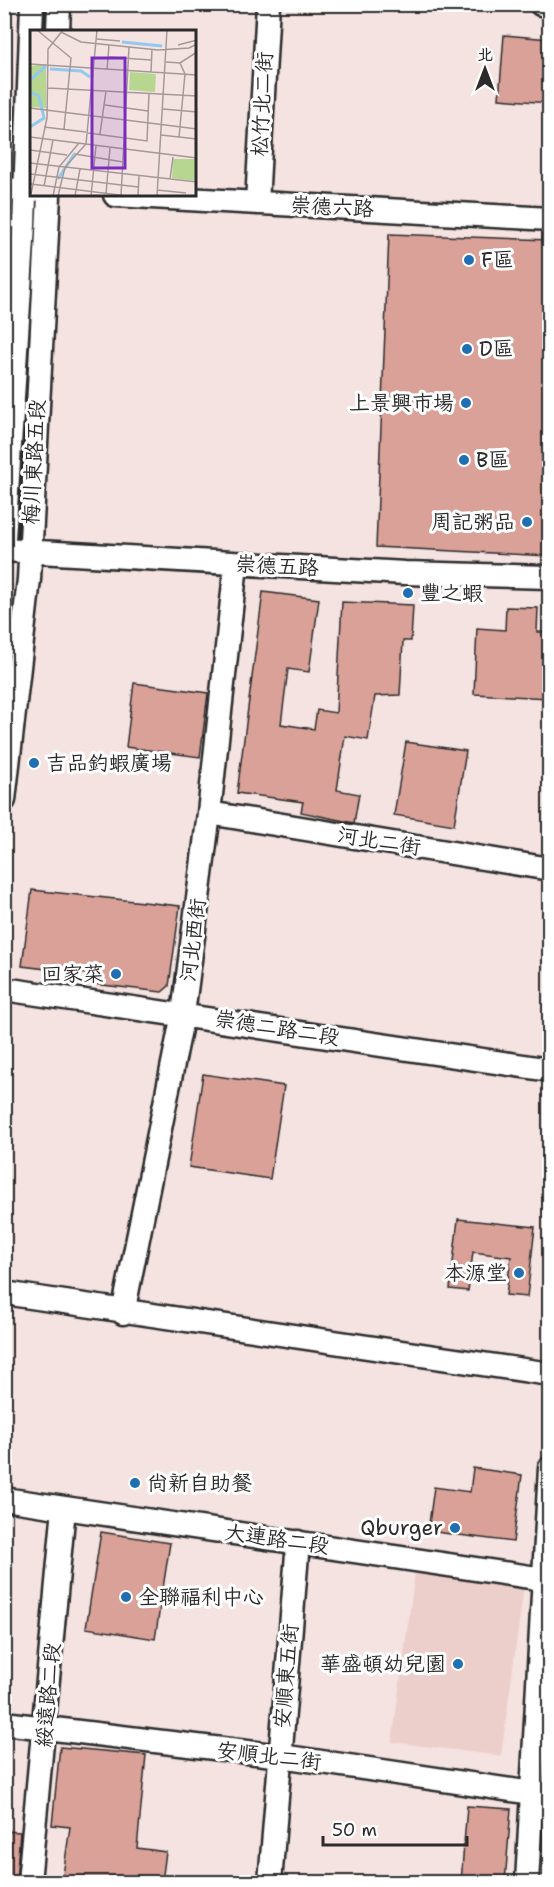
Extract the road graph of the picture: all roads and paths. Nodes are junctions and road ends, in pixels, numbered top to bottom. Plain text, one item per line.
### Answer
1 (32, 4) edge
2 (59, 4) edge
3 (268, 4) edge
4 (540, 4) edge
5 (549, 5) edge
6 (30, 30) edge
7 (58, 30) edge
8 (30, 35) edge
9 (20, 190) edge
10 (49, 196) edge
11 (133, 196) edge
12 (257, 203) junction
13 (549, 219) edge
14 (4, 539) edge
15 (4, 550) edge
16 (30, 551) junction
17 (236, 564) junction
18 (549, 577) edge
19 (4, 801) edge
20 (209, 813) junction
21 (549, 869) edge
22 (4, 990) edge
23 (183, 1014) junction
24 (549, 1070) edge
25 (4, 1293) edge
26 (123, 1313) junction
27 (549, 1374) edge
28 (549, 1468) edge
29 (4, 1499) edge
30 (64, 1508) junction
31 (298, 1542) junction
32 (546, 1580) edge
33 (4, 1723) edge
34 (45, 1729) junction
35 (280, 1756) junction
36 (532, 1793) junction
37 (29, 1882) edge
38 (270, 1882) edge
39 (527, 1882) edge

1 - 6 street, 梅川東路五段
2 - 7 street
3 - 12 street, 松竹北二街
4 - 5 street
8 - 9 street, 梅川東路五段
9 - 14 street, 梅川東路五段
10 - 16 street, 梅川東路五段
11 - 12 street, 崇德六路
12 - 13 street, 崇德六路
15 - 16 street, 崇德五路
16 - 17 street, 崇德五路
16 - 19 street, 梅川東路五段
17 - 18 street, 崇德五路
17 - 20 street, 河北西街
20 - 21 street, 河北二街
20 - 23 street, 河北西街
22 - 23 street, 崇德二路二段
23 - 24 street, 崇德二路二段
23 - 26 street, 河北西街
25 - 26 street
26 - 27 street
28 - 32 street
29 - 30 street, 大連路二段
30 - 31 street, 大連路二段
30 - 34 street, 綏遠路二段
31 - 32 street, 大連路二段
31 - 35 street, 安順東五街
32 - 36 street
33 - 34 street, 安順北二街
34 - 35 street, 安順北二街
34 - 37 street, 綏遠路二段
35 - 36 street, 安順北二街
35 - 38 street, 安順東五街
36 - 39 street

